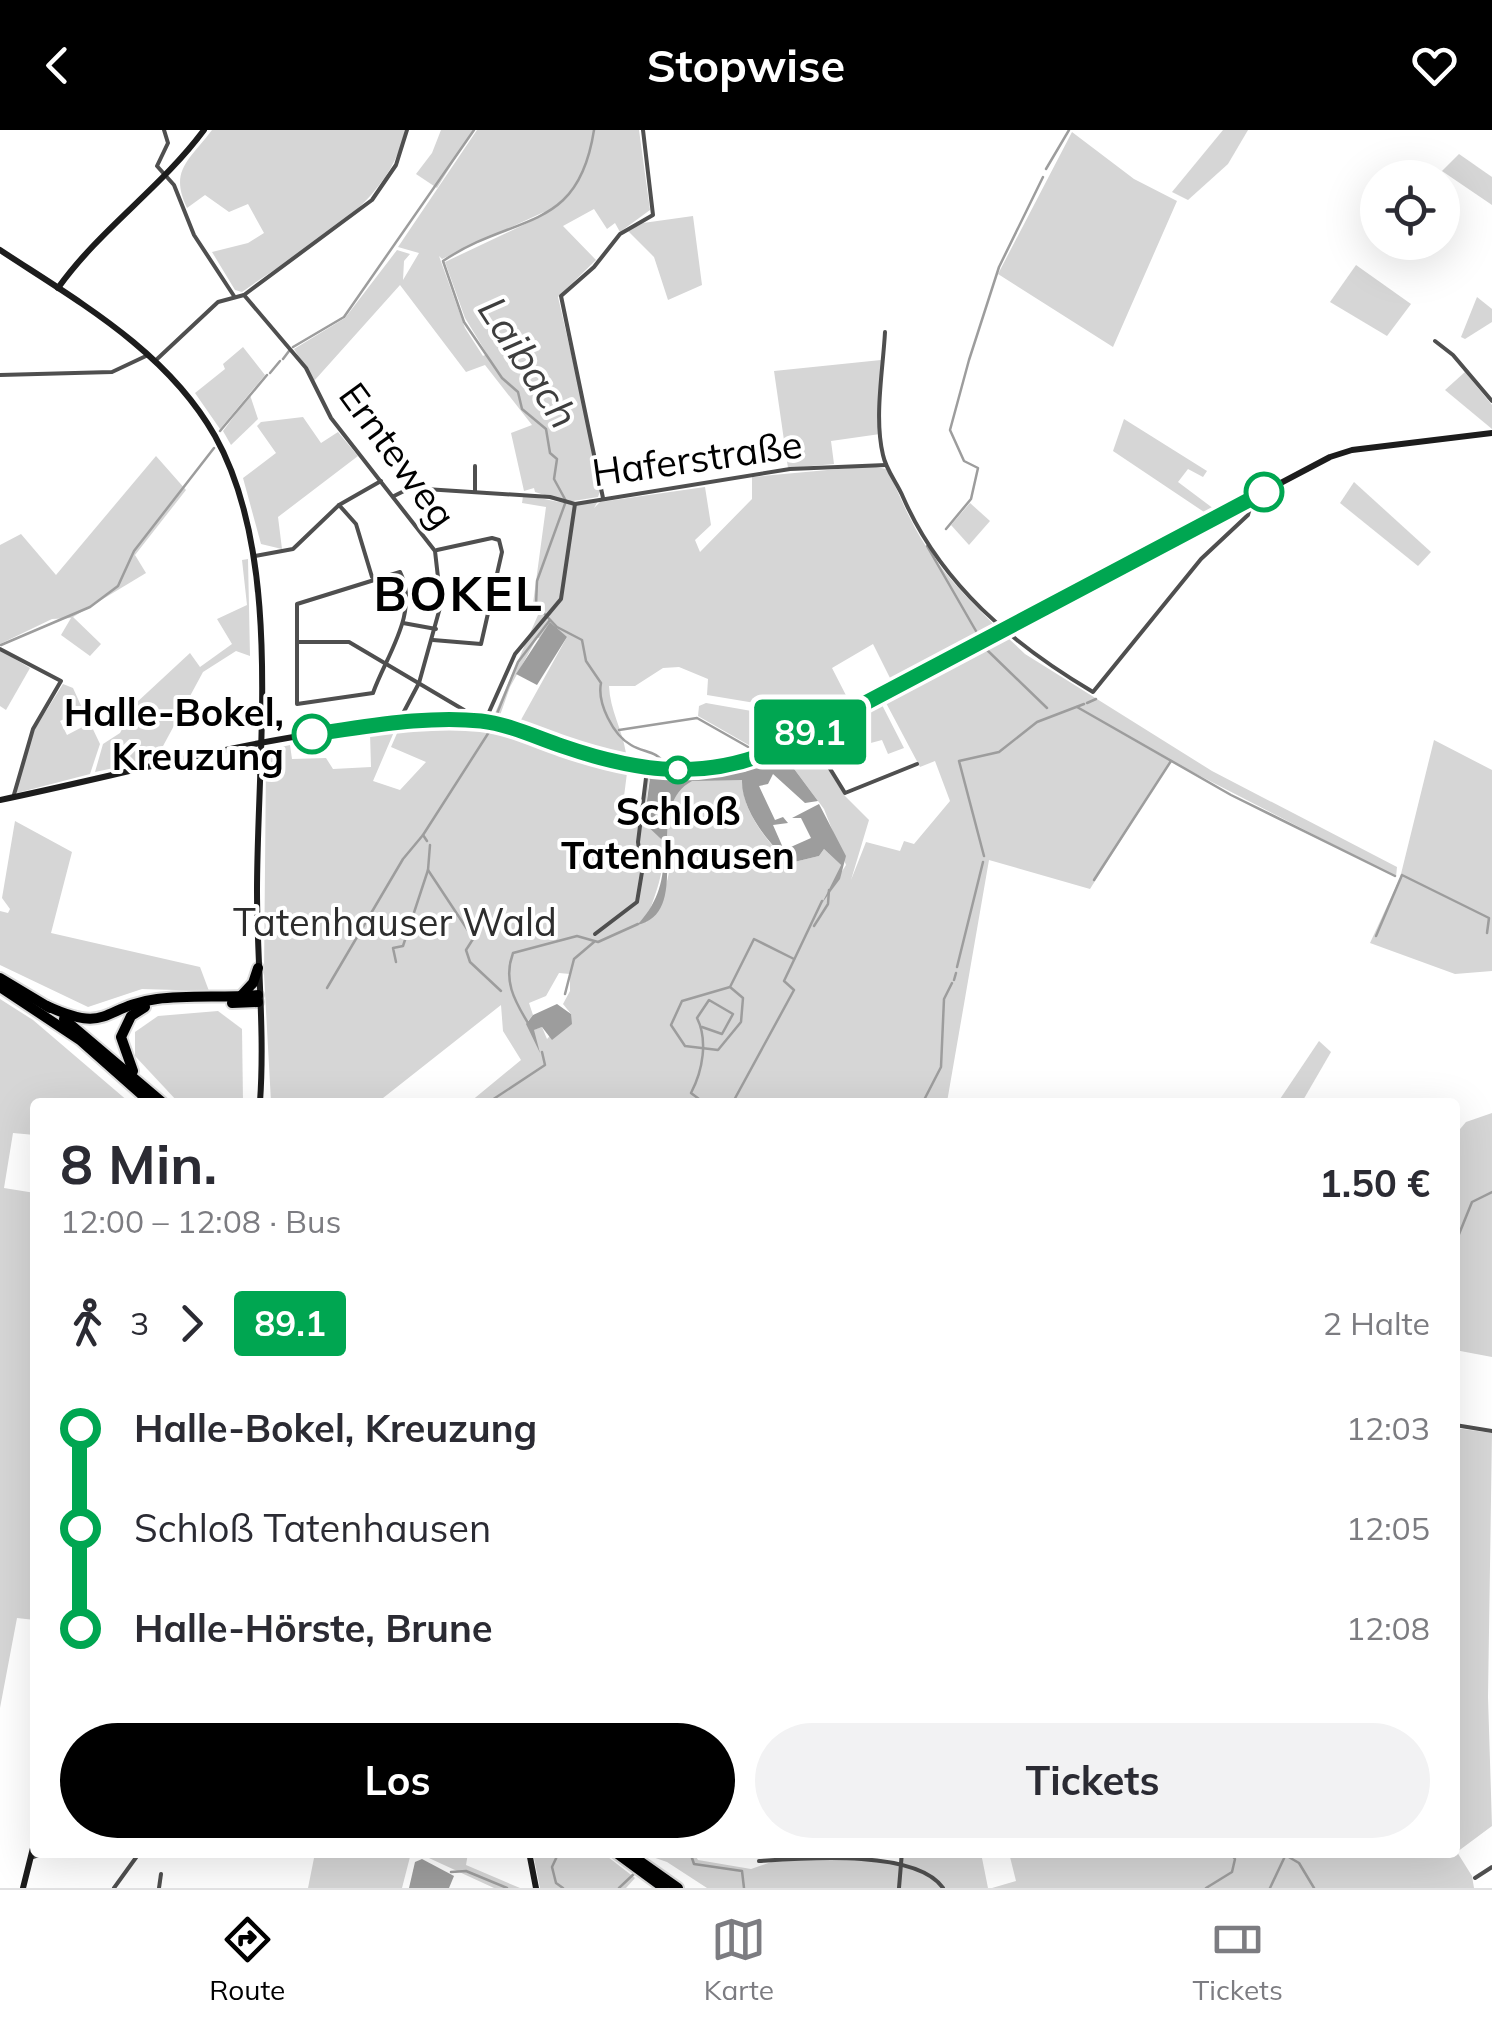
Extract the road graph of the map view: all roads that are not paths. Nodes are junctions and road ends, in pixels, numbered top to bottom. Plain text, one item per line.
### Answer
1 (164, 130) edge
2 (204, 130) edge
3 (407, 130) edge
4 (643, 130) edge
5 (167, 176) junction
6 (0, 250) edge
7 (58, 288) junction
8 (244, 295) junction
9 (234, 296) junction
10 (885, 332) dead end
11 (1435, 341) dead end
12 (148, 354) junction
13 (156, 361) junction
14 (0, 375) edge
15 (1492, 401) edge
16 (1492, 433) edge
17 (882, 454) junction
18 (869, 464) junction
19 (475, 466) dead end
20 (886, 466) junction
21 (381, 481) junction
22 (475, 492) junction
23 (394, 496) junction
24 (603, 498) junction
25 (1253, 498) junction
26 (575, 504) junction
27 (339, 506) junction
28 (435, 551) junction
29 (255, 556) junction
30 (373, 578) junction
31 (403, 623) junction
32 (436, 628) junction
33 (1003, 630) junction
34 (433, 640) junction
35 (297, 642) junction
36 (0, 649) edge
37 (383, 666) junction
38 (419, 683) junction
39 (473, 720) junction
40 (486, 721) junction
41 (399, 724) junction
42 (808, 733) junction
43 (258, 743) junction
44 (916, 764) dead end
45 (647, 770) junction
46 (12, 798) junction
47 (0, 800) edge
48 (595, 934) dead end
49 (258, 968) junction
50 (0, 978) edge
51 (0, 986) edge
52 (240, 996) junction
53 (258, 999) junction
54 (47, 1006) junction
55 (136, 1077) junction
56 (145, 1098) edge
57 (158, 1098) edge
58 (260, 1098) edge
59 (1460, 1426) edge
60 (1492, 1431) edge
61 (31, 1858) edge
62 (136, 1858) edge
63 (530, 1858) edge
64 (902, 1858) edge
65 (631, 1859) edge
66 (760, 1861) dead end
67 (902, 1864) junction
68 (1492, 1866) edge
69 (645, 1871) junction
70 (162, 1874) dead end
71 (1474, 1878) dead end
72 (23, 1888) edge
73 (114, 1888) edge
74 (159, 1888) edge
75 (536, 1888) edge
76 (664, 1888) edge
77 (678, 1888) edge
78 (899, 1888) edge
79 (942, 1888) edge

1 - 5 street
2 - 5 main road
3 - 8 street
4 - 24 street
5 - 7 main road
5 - 9 street
6 - 7 main road
7 - 12 main road
8 - 9 street
8 - 21 street, Ernteweg
9 - 13 street
10 - 17 street
11 - 15 street
12 - 13 main road
12 - 14 street
13 - 29 main road
16 - 25 main road
17 - 18 street
17 - 20 street
18 - 20 street, Haferstraße
18 - 24 street, Haferstraße
19 - 22 street
20 - 33 street
21 - 23 street, Ernteweg
21 - 27 street
22 - 23 street, Haferstraße
22 - 26 street, Haferstraße
23 - 28 street, Ernteweg
24 - 26 street, Haferstraße
25 - 33 main road
25 - 33 street
26 - 40 street
27 - 29 street
27 - 30 street
28 - 32 street, Ernteweg
28 - 34 street
29 - 43 main road
30 - 31 street
30 - 35 street
31 - 32 street
31 - 37 street
32 - 34 street, Ernteweg
33 - 42 main road
34 - 38 street, Ernteweg
35 - 37 street
35 - 37 street
36 - 46 street
37 - 38 street
38 - 39 street
38 - 41 street, Ernteweg
39 - 40 main road
39 - 41 main road
40 - 45 main road
41 - 43 main road
42 - 44 street
42 - 45 main road
43 - 46 main road
43 - 49 main road
45 - 48 street
46 - 47 main road
49 - 52 highway
49 - 53 main road
50 - 54 highway
51 - 56 highway
52 - 53 highway
52 - 54 highway
53 - 55 highway
53 - 58 main road
54 - 55 highway
55 - 57 highway
59 - 60 street
61 - 72 main road
62 - 73 street
63 - 75 main road
64 - 67 street
65 - 69 highway
66 - 67 street
67 - 78 street
67 - 79 street
68 - 71 street
69 - 76 highway
69 - 77 highway
70 - 74 street

